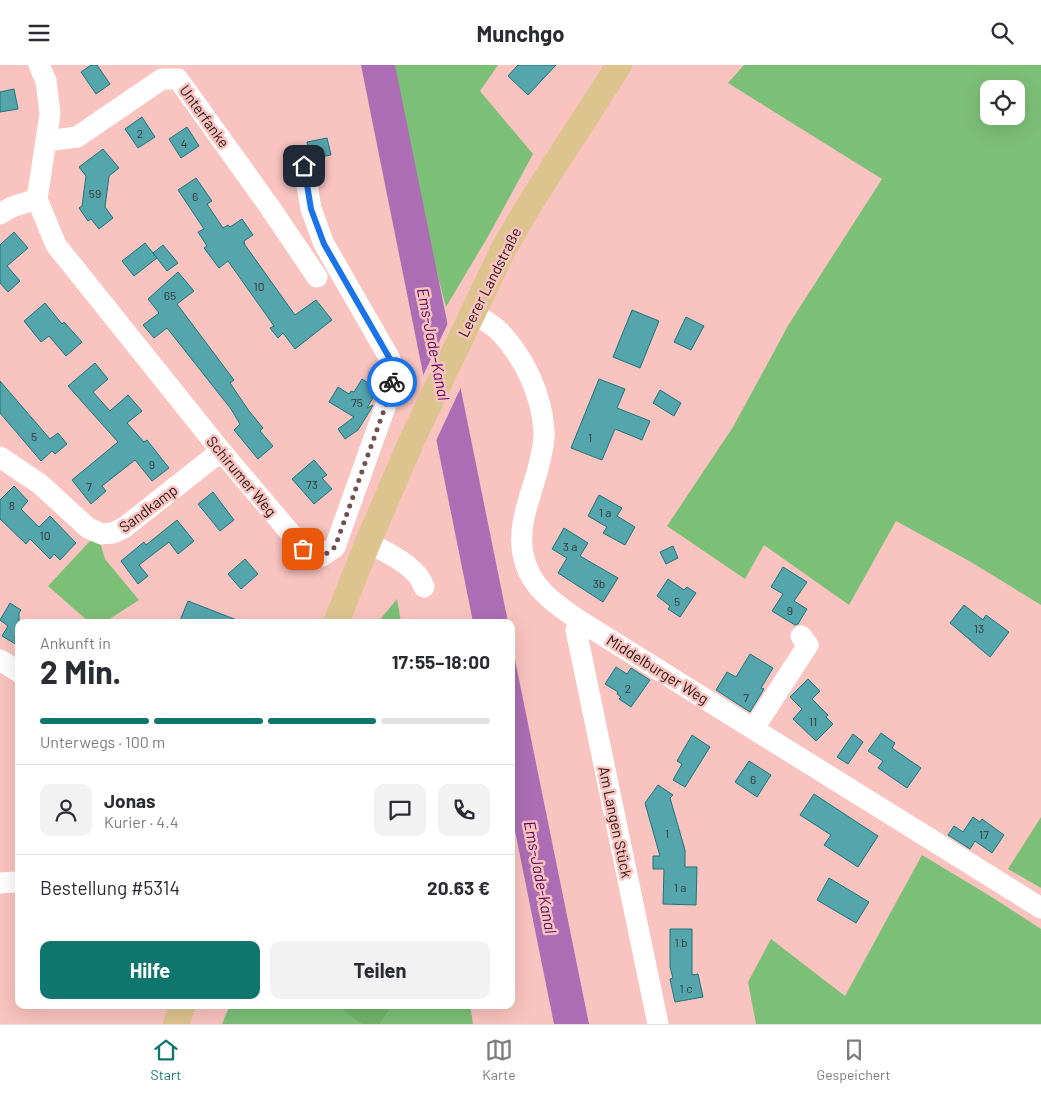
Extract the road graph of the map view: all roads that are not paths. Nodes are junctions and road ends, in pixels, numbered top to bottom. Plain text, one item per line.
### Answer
1 (39, 65) edge
2 (619, 65) edge
3 (46, 141) junction
4 (304, 166) dead end
5 (37, 199) junction
6 (0, 214) edge
7 (317, 277) dead end
8 (470, 317) junction
9 (221, 451) junction
10 (0, 457) edge
11 (368, 542) junction
12 (424, 587) dead end
13 (338, 619) edge
14 (580, 621) junction
15 (801, 636) dead end
16 (0, 660) edge
17 (15, 669) edge
18 (754, 728) junction
19 (1041, 908) edge
20 (182, 1009) edge
21 (176, 1024) edge
22 (658, 1024) edge

1 - 3 street
2 - 8 main road, Leerer Landstraße
3 - 5 street
3 - 7 street, Unterfanke
4 - 9 street, Schirumer Weg
5 - 6 street
5 - 9 street, Schirumer Weg
8 - 11 main road, Leerer Landstraße
8 - 14 street, Middelburger Weg
9 - 10 street, Sandkamp
11 - 12 street
11 - 13 main road, Leerer Landstraße
14 - 18 street, Middelburger Weg
14 - 22 street, Am Langen Stück
15 - 18 street
16 - 17 street
18 - 19 street, Middelburger Weg
20 - 21 main road

